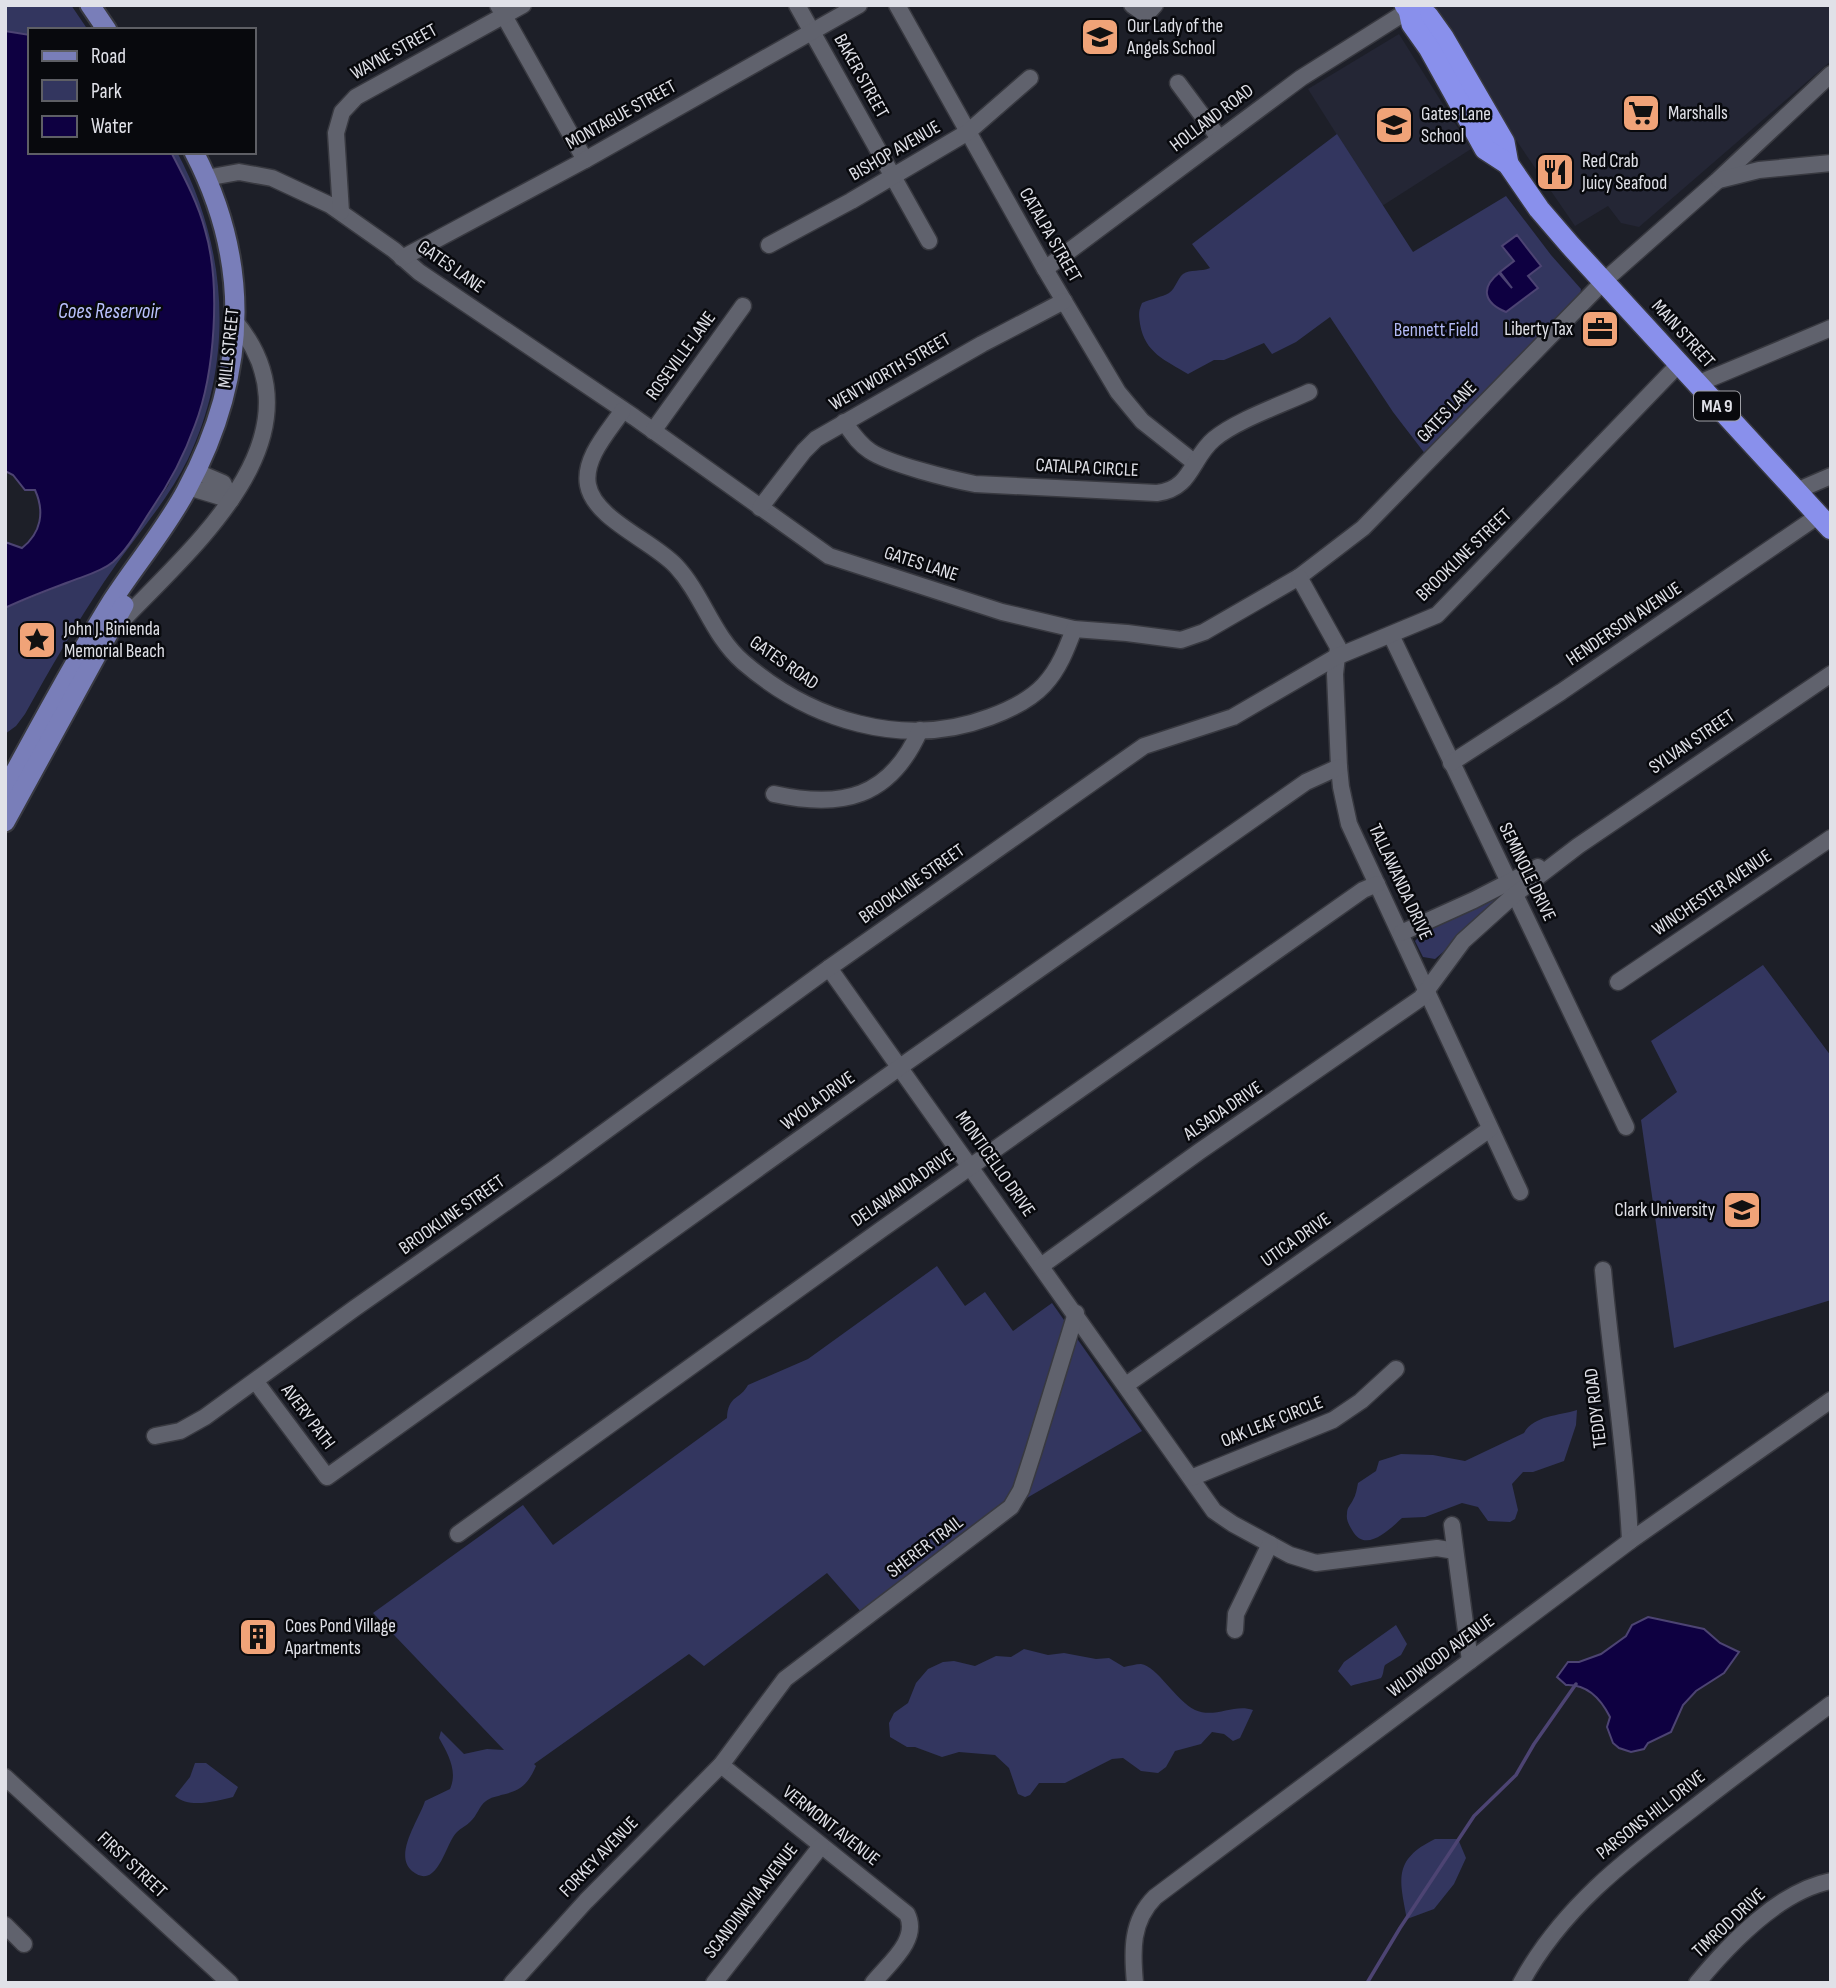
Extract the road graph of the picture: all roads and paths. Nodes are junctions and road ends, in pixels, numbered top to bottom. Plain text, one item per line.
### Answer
1 (90, 5) edge
2 (523, 5) edge
3 (797, 5) edge
4 (859, 5) edge
5 (897, 5) edge
6 (1132, 5) edge
7 (1155, 5) edge
8 (1407, 8) edge
9 (501, 11) edge
10 (106, 28) edge
11 (812, 32) junction
12 (1831, 74) edge
13 (1030, 78) dead end
14 (1178, 82) dead end
15 (968, 132) junction
16 (1219, 138) junction
17 (195, 154) edge
18 (585, 160) junction
19 (1831, 163) edge
20 (893, 176) junction
21 (206, 178) junction
22 (1717, 181) junction
23 (341, 212) junction
24 (929, 241) dead end
25 (769, 245) dead end
26 (402, 258) junction
27 (1045, 269) junction
28 (1604, 281) junction
29 (1064, 301) junction
30 (743, 306) dead end
31 (235, 321) junction
32 (1831, 328) edge
33 (1679, 364) junction
34 (1698, 384) junction
35 (1309, 392) dead end
36 (623, 410) junction
37 (844, 422) junction
38 (653, 431) junction
39 (1195, 463) junction
40 (1831, 476) edge
41 (191, 479) junction
42 (1796, 491) junction
43 (231, 500) junction
44 (760, 508) junction
45 (1825, 523) edge
46 (159, 535) junction
47 (1299, 577) junction
48 (1074, 629) junction
49 (1391, 635) junction
50 (106, 637) junction
51 (1336, 657) junction
52 (1831, 674) edge
53 (920, 730) junction
54 (1451, 762) junction
55 (1339, 767) junction
56 (5, 790) edge
57 (774, 794) dead end
58 (5, 822) edge
59 (1831, 838) edge
60 (1377, 884) junction
61 (1511, 889) junction
62 (1401, 933) junction
63 (829, 968) junction
64 (1618, 982) dead end
65 (1427, 989) junction
66 (900, 1067) junction
67 (1626, 1127) dead end
68 (1490, 1129) junction
69 (970, 1167) junction
70 (1520, 1192) dead end
71 (1041, 1266) junction
72 (1603, 1270) dead end
73 (1076, 1313) junction
74 (1396, 1369) dead end
75 (256, 1382) junction
76 (1126, 1385) junction
77 (1831, 1400) edge
78 (155, 1436) dead end
79 (327, 1478) joint
80 (1191, 1478) junction
81 (1452, 1525) dead end
82 (458, 1534) dead end
83 (1630, 1541) junction
84 (1270, 1544) junction
85 (1455, 1552) junction
86 (1235, 1630) dead end
87 (1471, 1661) junction
88 (1831, 1704) edge
89 (721, 1765) junction
90 (5, 1777) edge
91 (821, 1846) junction
92 (1831, 1881) edge
93 (5, 1925) edge
94 (24, 1944) dead end
95 (230, 1983) edge
96 (512, 1983) edge
97 (714, 1983) edge
98 (873, 1983) edge
99 (1135, 1983) edge
100 (1521, 1983) edge
101 (1697, 1983) edge

1 - 10 main road
2 - 9 street, WAYNE STREET
3 - 11 street, BAKER STREET
4 - 11 street, MONTAGUE STREET
5 - 15 street, CATALPA STREET
6 - 7 street
8 - 16 street, HOLLAND ROAD
8 - 28 highway, MAIN STREET / MA 9
9 - 18 street
9 - 23 street, WAYNE STREET
11 - 18 street, MONTAGUE STREET
11 - 20 street, BAKER STREET
12 - 22 street, GATES LANE
13 - 15 street, BISHOP AVENUE
14 - 16 street
15 - 20 street, BISHOP AVENUE
15 - 27 street, CATALPA STREET
16 - 27 street, HOLLAND ROAD
17 - 21 main road, MILL STREET
18 - 26 street, MONTAGUE STREET
19 - 22 street
20 - 24 street, BAKER STREET
20 - 25 street, BISHOP AVENUE
21 - 23 street, GATES LANE
21 - 31 main road, MILL STREET
22 - 28 street, GATES LANE
23 - 26 street, GATES LANE
26 - 36 street, GATES LANE
27 - 29 street, CATALPA STREET
28 - 33 highway, MAIN STREET / MA 9
28 - 47 street, GATES LANE
29 - 37 street, WENTWORTH STREET
29 - 39 street, CATALPA STREET
30 - 38 street, ROSEVILLE LANE
31 - 41 main road, MILL STREET
31 - 43 street
32 - 34 street
33 - 34 highway, MAIN STREET / MA 9
33 - 49 street, BROOKLINE STREET
34 - 42 highway, MAIN STREET / MA 9
35 - 39 street, CATALPA CIRCLE
36 - 38 street, GATES LANE
36 - 53 street, GATES ROAD
37 - 39 street, CATALPA CIRCLE
37 - 44 street, WENTWORTH STREET
38 - 44 street, GATES LANE
40 - 42 street
41 - 43 street
41 - 46 main road, MILL STREET
42 - 45 highway, MAIN STREET / MA 9
43 - 50 street
44 - 48 street, GATES LANE
45 - 54 street, HENDERSON AVENUE
46 - 50 main road, MILL STREET
46 - 56 main road, MILL STREET
47 - 48 street, GATES LANE
47 - 51 street, TALLAWANDA DRIVE
48 - 53 street, GATES ROAD
49 - 51 street, BROOKLINE STREET
49 - 54 street, SEMINOLE DRIVE
50 - 58 main road, MILL STREET
51 - 55 street, TALLAWANDA DRIVE
51 - 63 street, BROOKLINE STREET
52 - 61 street, SYLVAN STREET
53 - 57 street
54 - 61 street, SEMINOLE DRIVE
55 - 60 street, TALLAWANDA DRIVE
55 - 66 street, WYOLA DRIVE
59 - 64 street, WINCHESTER AVENUE
60 - 62 street, TALLAWANDA DRIVE
60 - 69 street, DELAWANDA DRIVE
61 - 62 street, SYLVAN STREET
61 - 65 street, SYLVAN STREET
61 - 67 street, SEMINOLE DRIVE
62 - 65 street, TALLAWANDA DRIVE
63 - 66 street, MONTICELLO DRIVE
63 - 75 street, BROOKLINE STREET
65 - 68 street, TALLAWANDA DRIVE
65 - 71 street, ALSADA DRIVE
66 - 69 street, MONTICELLO DRIVE
66 - 79 street, WYOLA DRIVE
68 - 70 street, TALLAWANDA DRIVE
68 - 76 street, UTICA DRIVE
69 - 71 street, MONTICELLO DRIVE
69 - 82 street, DELAWANDA DRIVE
71 - 73 street, MONTICELLO DRIVE
72 - 83 street, TEDDY ROAD
73 - 76 street, MONTICELLO DRIVE
73 - 89 street, SHERER TRAIL
74 - 80 street, OAK LEAF CIRCLE
75 - 78 street, BROOKLINE STREET
75 - 79 street, AVERY PATH
76 - 80 street, MONTICELLO DRIVE
77 - 83 street, WILDWOOD AVENUE
80 - 84 street, MONTICELLO DRIVE
81 - 85 street
83 - 87 street, WILDWOOD AVENUE
84 - 85 street, MONTICELLO DRIVE
84 - 86 street
85 - 87 street
87 - 99 street, WILDWOOD AVENUE
88 - 100 street, PARSONS HILL DRIVE
89 - 91 street, VERMONT AVENUE
89 - 96 street, FORKEY AVENUE
90 - 95 street, FIRST STREET
91 - 97 street, SCANDINAVIA AVENUE
91 - 98 street, VERMONT AVENUE
92 - 101 street, TIMROD DRIVE
93 - 94 street

